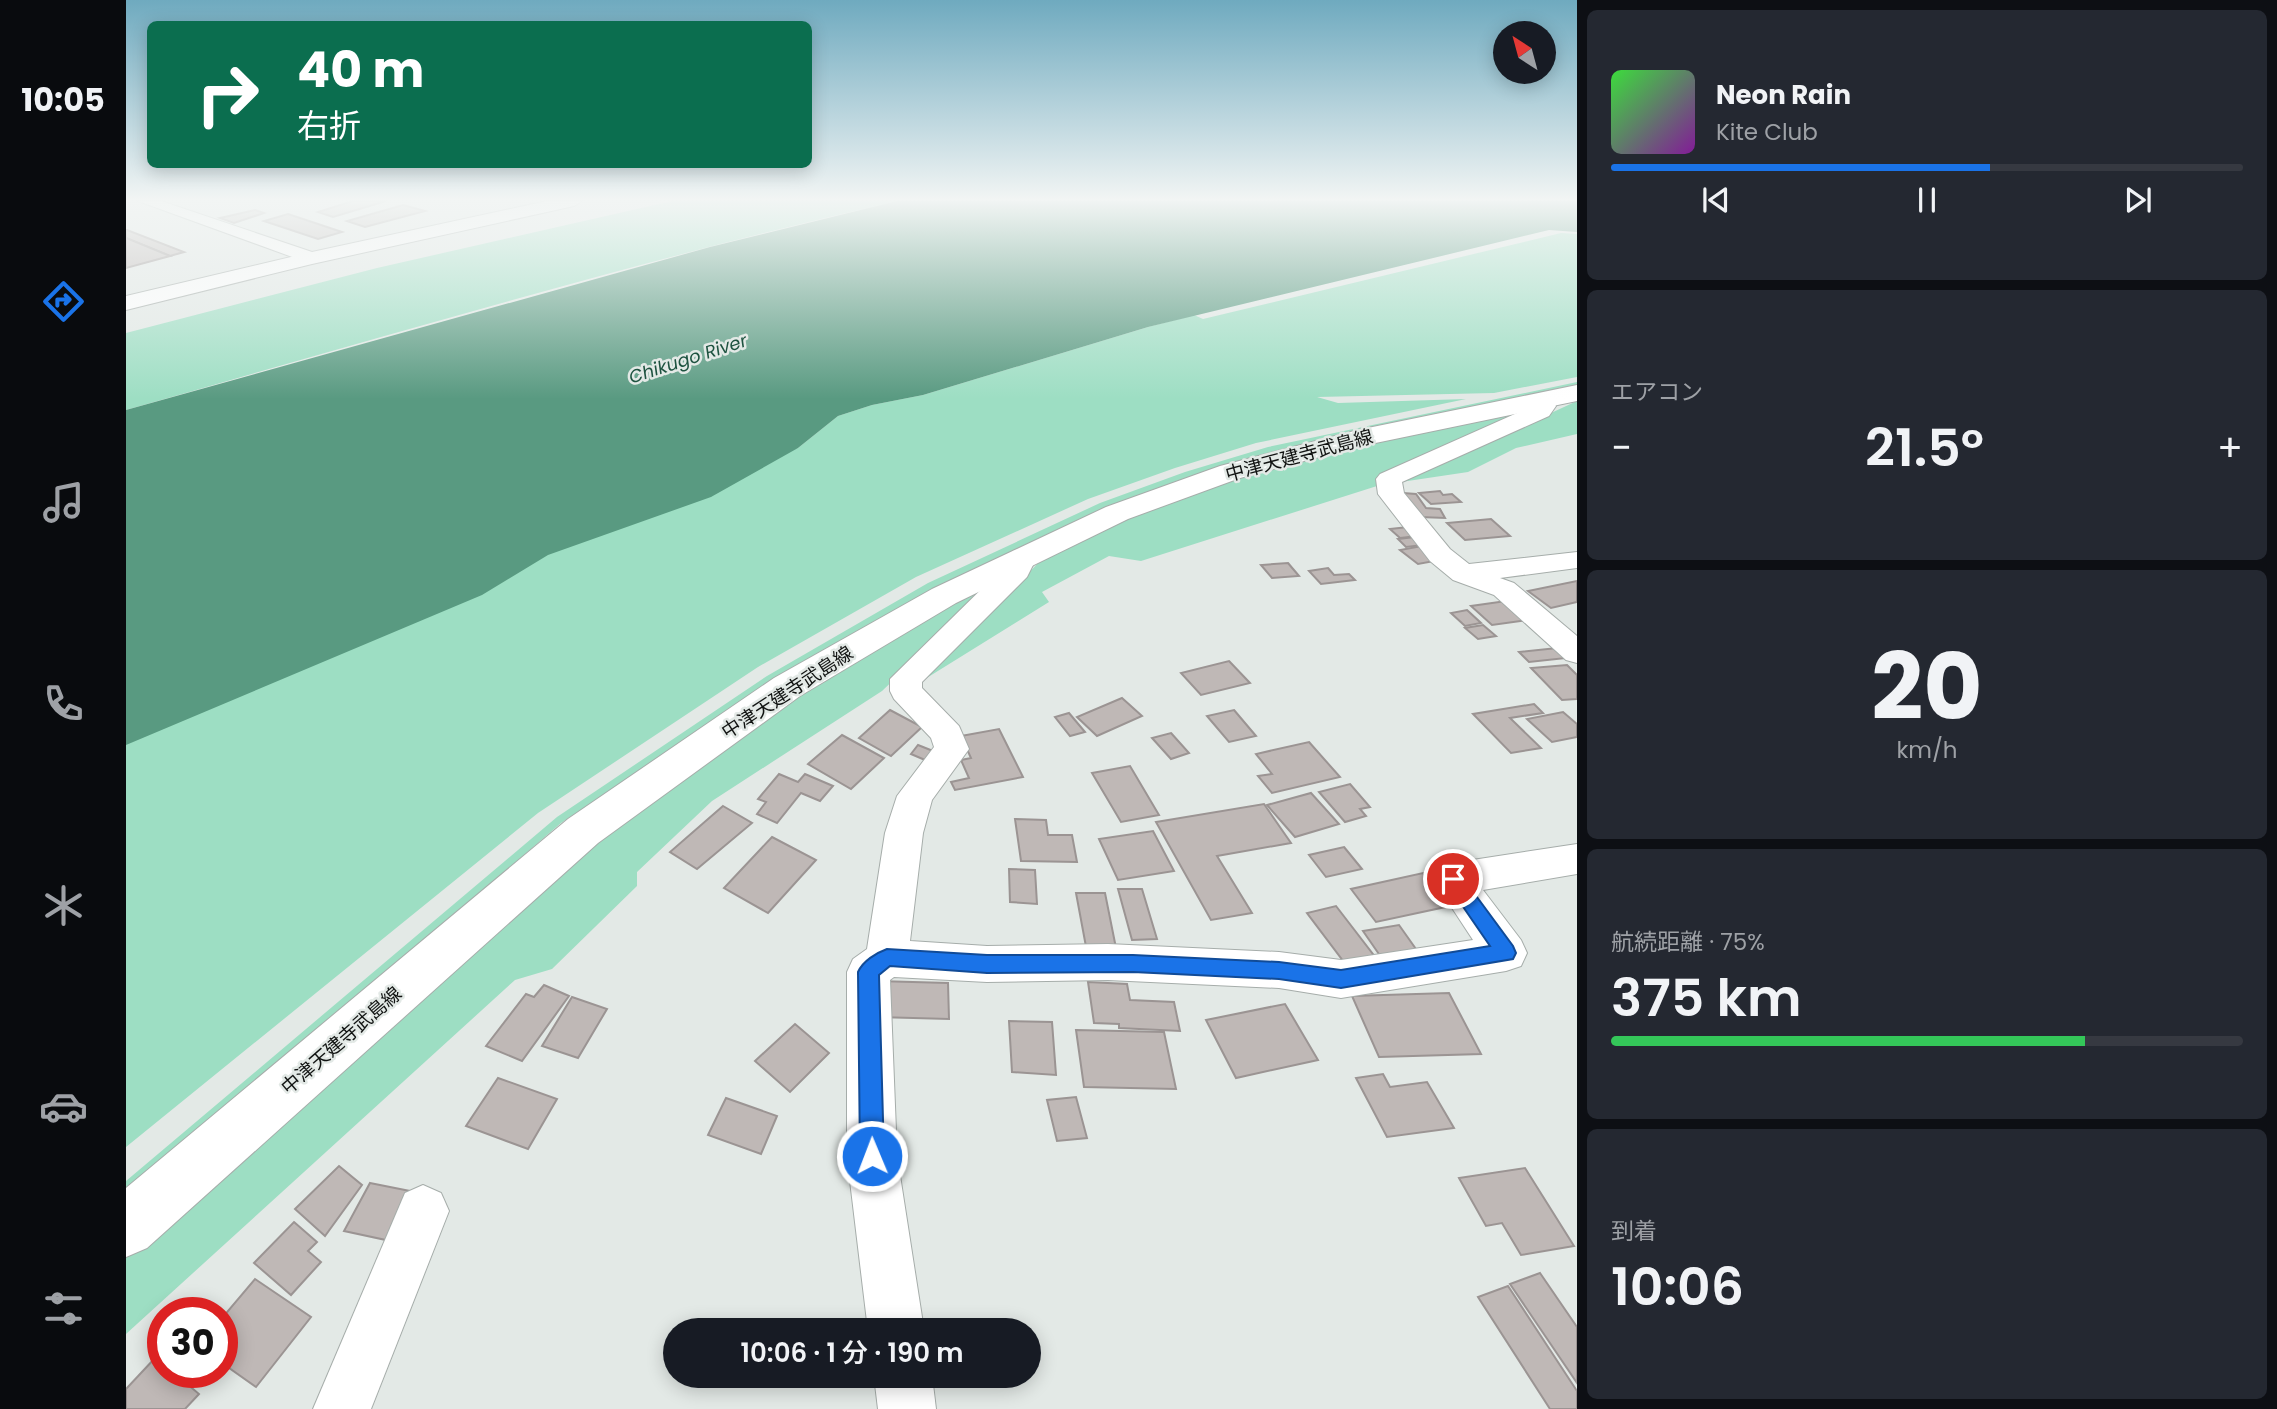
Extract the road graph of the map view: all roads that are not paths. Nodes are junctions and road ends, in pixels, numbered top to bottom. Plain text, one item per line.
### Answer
1 (276, 267) edge
2 (126, 303) edge
3 (1560, 397) edge
4 (1023, 556) junction
5 (1577, 560) edge
6 (1463, 574) junction
7 (1577, 653) edge
8 (1577, 859) edge
9 (887, 958) junction
10 (423, 1211) dead end
11 (126, 1227) edge
12 (894, 1318) edge
13 (904, 1388) edge
14 (342, 1409) edge
15 (907, 1409) edge

1 - 2 main road
3 - 4 main road, 中津天建寺武島線
3 - 6 street
4 - 9 street
4 - 11 main road, 中津天建寺武島線
5 - 6 street
6 - 7 street
8 - 9 street
9 - 12 street
10 - 14 street
13 - 15 street

